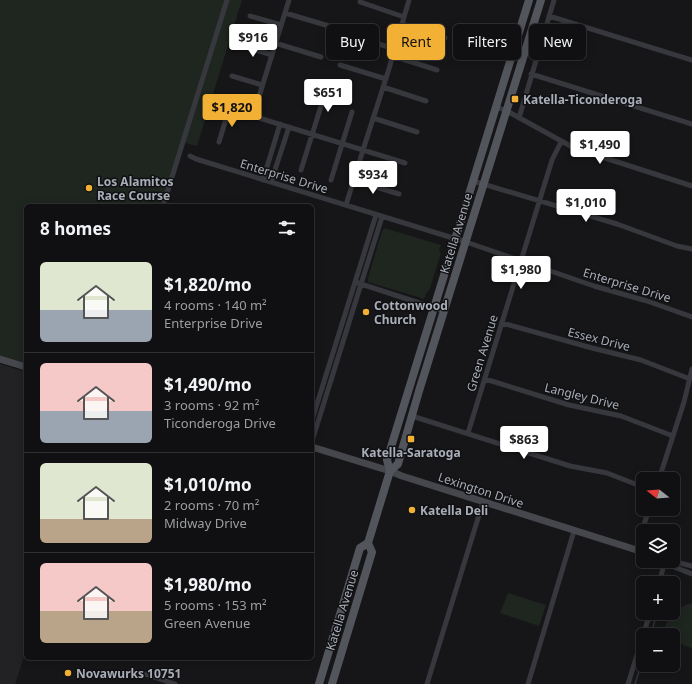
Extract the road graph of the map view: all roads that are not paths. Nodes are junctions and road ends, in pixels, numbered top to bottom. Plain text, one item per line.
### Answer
1 (227, 0) edge
2 (289, 0) edge
3 (409, 0) edge
4 (529, 0) edge
5 (541, 0) edge
6 (554, 0) edge
7 (360, 2) dead end
8 (285, 13) junction
9 (250, 16) dead end
10 (549, 16) junction
11 (404, 17) junction
12 (402, 24) edge
13 (281, 25) junction
14 (326, 25) edge
15 (275, 43) junction
16 (240, 45) dead end
17 (272, 55) junction
18 (321, 57) dead end
19 (392, 60) edge
20 (406, 60) edge
21 (692, 60) edge
22 (340, 65) dead end
23 (437, 70) dead end
24 (531, 74) junction
25 (232, 76) dead end
26 (386, 79) junction
27 (262, 85) junction
28 (327, 87) dead end
29 (383, 87) junction
30 (426, 101) dead end
31 (219, 106) dead end
32 (496, 107) junction
33 (229, 109) junction
34 (507, 111) junction
35 (352, 112) dead end
36 (253, 116) junction
37 (373, 118) junction
38 (519, 118) junction
39 (280, 124) junction
40 (692, 124) edge
41 (289, 127) junction
42 (417, 132) dead end
43 (312, 134) junction
44 (219, 142) dead end
45 (561, 142) junction
46 (342, 143) junction
47 (362, 150) junction
48 (190, 156) dead end
49 (405, 163) dead end
50 (301, 170) dead end
51 (263, 180) junction
52 (331, 180) dead end
53 (353, 180) junction
54 (473, 181) junction
55 (271, 182) junction
56 (484, 184) junction
57 (692, 186) edge
58 (398, 194) dead end
59 (540, 201) junction
60 (164, 204) edge
61 (346, 205) junction
62 (376, 215) junction
63 (382, 217) junction
64 (455, 239) junction
65 (466, 242) junction
66 (692, 249) edge
67 (522, 261) junction
68 (355, 283) junction
69 (361, 284) junction
70 (434, 307) junction
71 (444, 311) junction
72 (692, 317) edge
73 (502, 323) junction
74 (0, 359) edge
75 (24, 366) edge
76 (692, 369) edge
77 (485, 379) junction
78 (690, 379) junction
79 (314, 414) edge
80 (412, 416) junction
81 (468, 433) junction
82 (314, 435) edge
83 (673, 436) junction
84 (314, 449) edge
85 (390, 471) junction
86 (661, 472) edge
87 (636, 484) edge
88 (483, 502) junction
89 (574, 531) junction
90 (368, 543) junction
91 (636, 550) edge
92 (680, 563) edge
93 (692, 566) edge
94 (677, 568) edge
95 (692, 574) edge
96 (648, 620) edge
97 (145, 674) dead end
98 (175, 684) edge
99 (319, 684) edge
100 (332, 684) edge
101 (427, 684) edge
102 (528, 684) edge
103 (628, 684) edge

1 - 60 street
2 - 8 street
3 - 11 street
4 - 32 main road, Katella Avenue
5 - 34 main road, Katella Avenue
6 - 10 street
7 - 11 street
8 - 13 street
8 - 14 street
9 - 13 street
10 - 21 street
10 - 24 street
11 - 12 street
13 - 15 street
15 - 17 street
15 - 18 street
16 - 17 street
17 - 27 street
19 - 26 street
20 - 23 street
22 - 26 street
24 - 38 street
24 - 40 street
25 - 27 street
26 - 29 street
27 - 36 street
28 - 43 street
29 - 30 street
29 - 37 street
31 - 33 street
32 - 34 street
32 - 54 main road, Katella Avenue
33 - 36 street
33 - 44 street
34 - 38 street
34 - 56 main road, Katella Avenue
35 - 46 street
36 - 39 street
37 - 42 street
37 - 47 street
38 - 45 street
39 - 41 street
39 - 51 street
41 - 43 street
41 - 55 street
43 - 46 street
43 - 50 street
45 - 57 street
45 - 59 street, Green Avenue
46 - 47 street
46 - 52 street
47 - 49 street
47 - 53 street
48 - 51 street, Enterprise Drive
51 - 55 street, Enterprise Drive
53 - 58 street
53 - 61 street
54 - 56 street
54 - 64 main road, Katella Avenue
55 - 61 street, Enterprise Drive
56 - 59 street
56 - 65 main road, Katella Avenue
59 - 66 street
59 - 67 street, Green Avenue
61 - 62 street, Enterprise Drive
62 - 63 street, Enterprise Drive
62 - 68 street
63 - 64 street, Enterprise Drive
63 - 69 street
64 - 65 street, Enterprise Drive
64 - 70 main road, Katella Avenue
65 - 67 street, Enterprise Drive
65 - 71 main road, Katella Avenue
67 - 72 street, Enterprise Drive
67 - 73 street, Green Avenue
68 - 69 street
68 - 79 street
69 - 70 street
69 - 82 street
70 - 71 street
70 - 85 main road, Katella Avenue
71 - 80 main road, Katella Avenue
73 - 77 street, Green Avenue
73 - 78 street, Essex Drive
74 - 75 street
76 - 78 street
77 - 81 street, Green Avenue
77 - 83 street, Langley Drive
78 - 83 street
80 - 81 street
80 - 85 main road, Katella Avenue
81 - 87 street
83 - 86 street
84 - 85 street, Lexington Drive
85 - 88 street, Lexington Drive
85 - 90 main road, Katella Avenue
88 - 89 street, Lexington Drive
88 - 101 street
89 - 91 street, Lexington Drive
89 - 102 street
90 - 99 main road, Katella Avenue
90 - 100 main road, Katella Avenue
92 - 93 street
94 - 95 street
96 - 103 street
97 - 98 street

